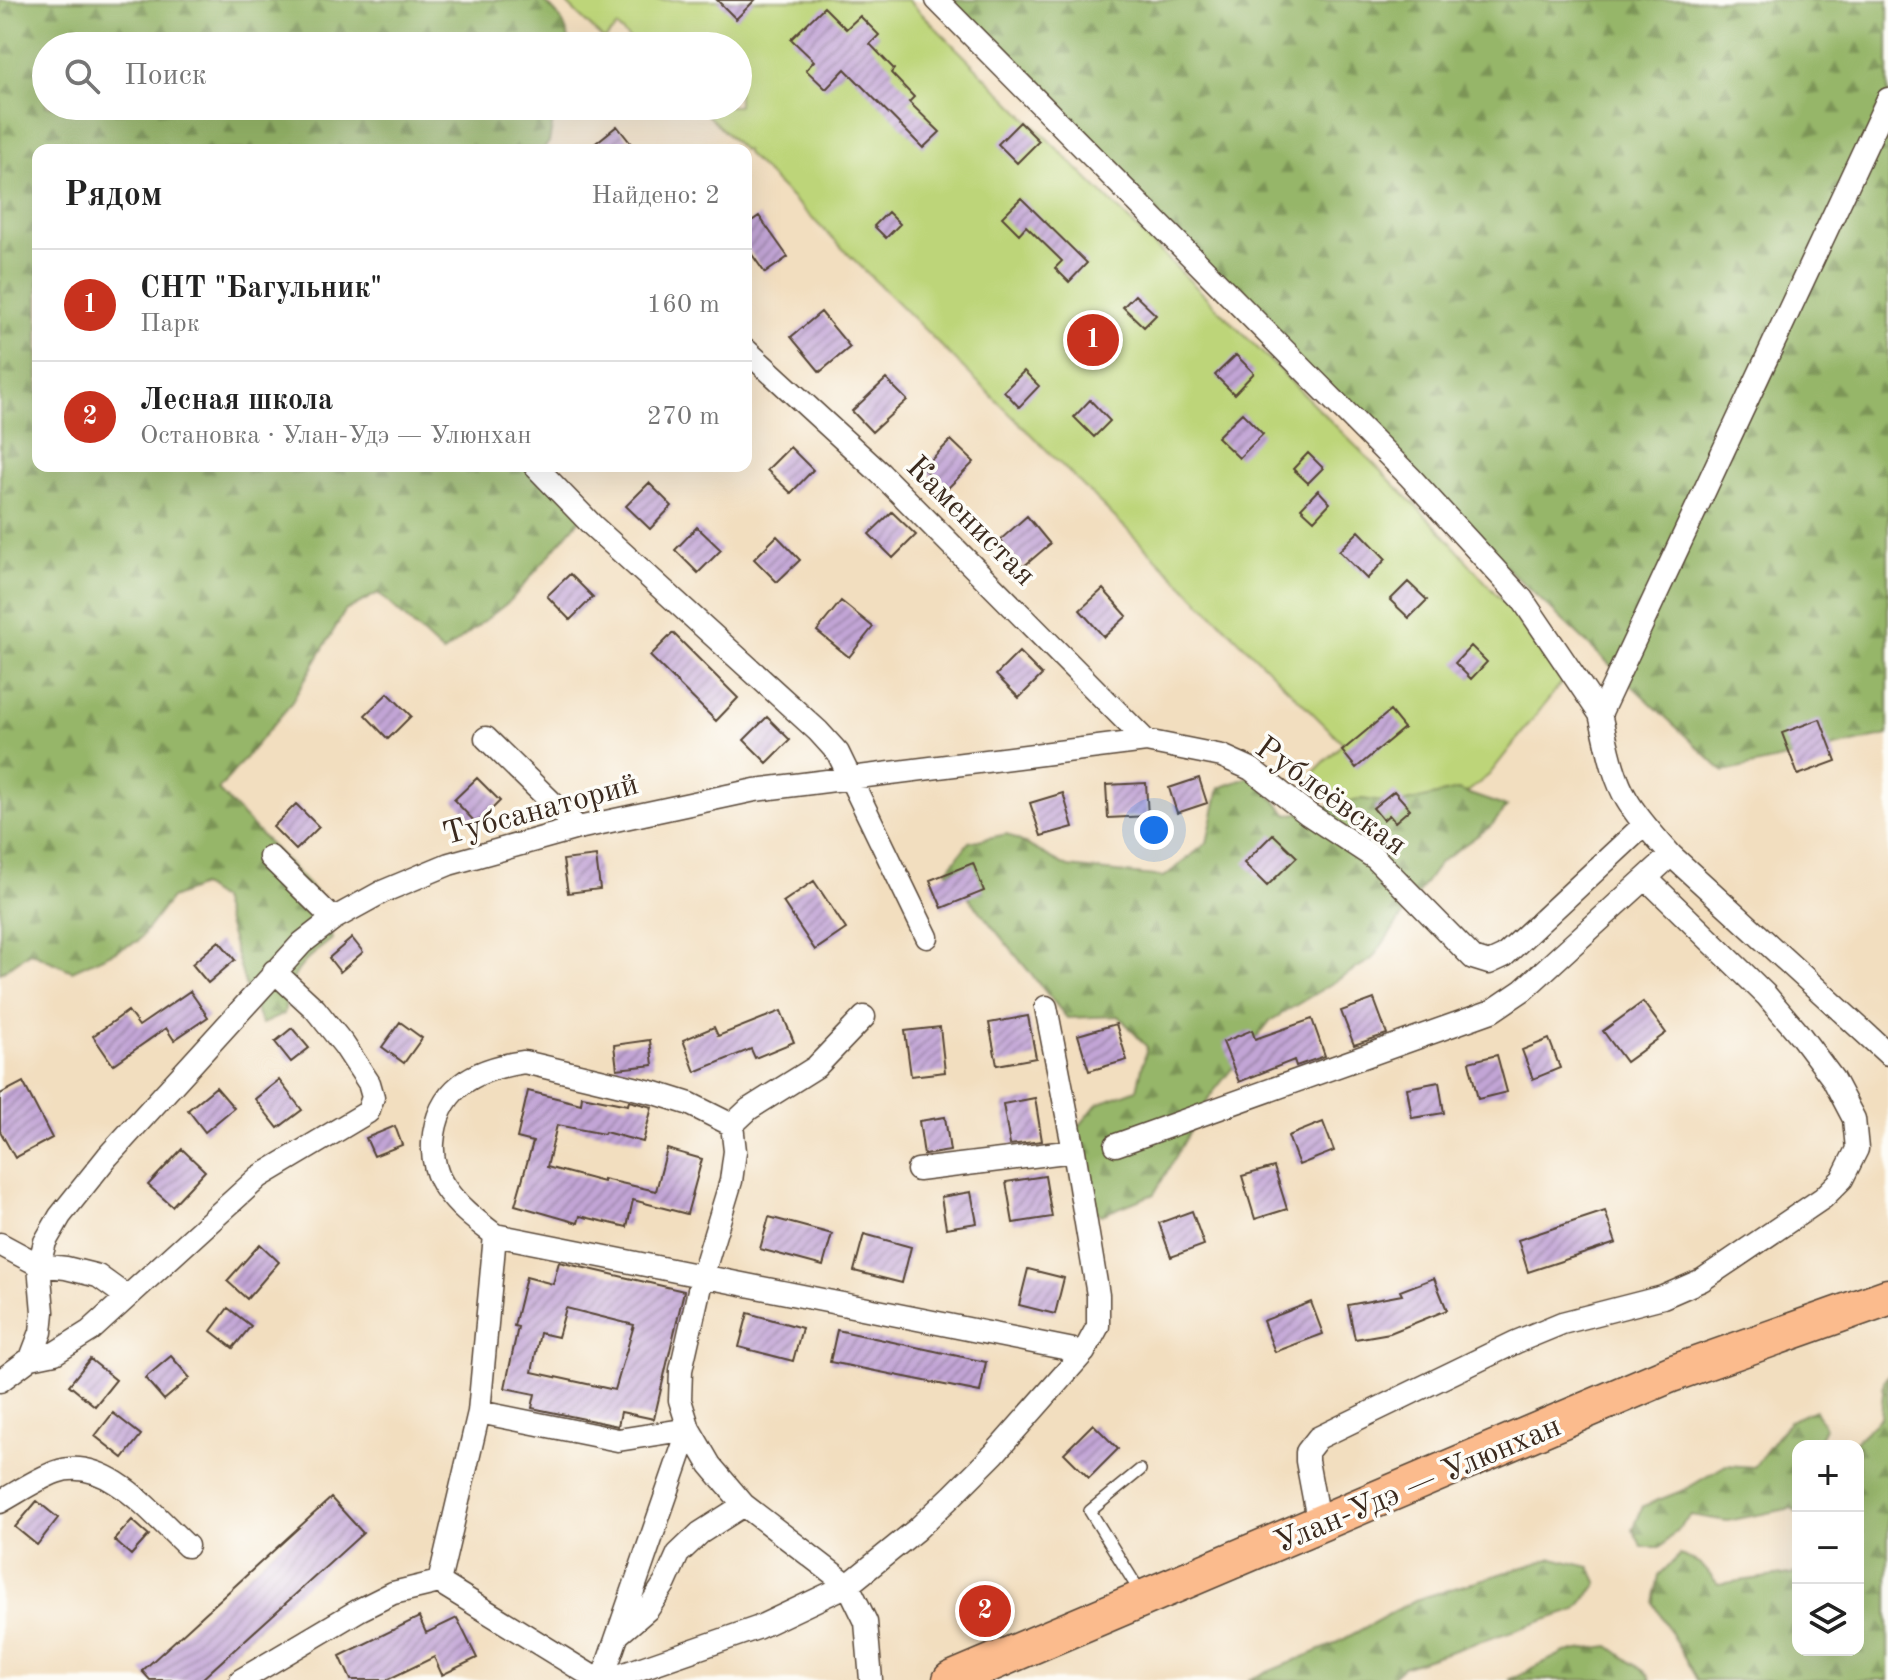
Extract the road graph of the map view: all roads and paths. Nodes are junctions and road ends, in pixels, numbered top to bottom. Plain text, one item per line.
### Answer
1 (937, 0) edge
2 (1888, 99) edge
3 (752, 356) edge
4 (541, 472) edge
5 (1600, 714) junction
6 (486, 738) dead end
7 (1146, 741) junction
8 (852, 778) junction
9 (1644, 825) junction
10 (578, 828) junction
11 (1671, 855) junction
12 (270, 857) dead end
13 (1646, 878) junction
14 (333, 919) junction
15 (927, 937) dead end
16 (274, 971) junction
17 (1046, 1007) dead end
18 (864, 1017) dead end
19 (1888, 1054) edge
20 (732, 1125) junction
21 (1116, 1145) dead end
22 (1074, 1151) junction
23 (918, 1170) dead end
24 (495, 1235) junction
25 (0, 1244) edge
26 (39, 1265) junction
27 (702, 1277) junction
28 (127, 1297) junction
29 (1888, 1297) edge
30 (1084, 1352) junction
31 (31, 1358) junction
32 (0, 1381) edge
33 (479, 1412) junction
34 (689, 1429) junction
35 (1140, 1470) dead end
36 (0, 1502) edge
37 (744, 1505) junction
38 (1319, 1525) junction
39 (187, 1546) dead end
40 (439, 1582) junction
41 (848, 1585) junction
42 (1145, 1599) junction
43 (617, 1636) junction
44 (241, 1680) edge
45 (602, 1680) edge
46 (871, 1680) edge
47 (951, 1680) edge

1 - 5 street
2 - 5 street
3 - 7 street, Каменистая
4 - 8 street
5 - 9 street
6 - 10 street
7 - 8 street, Рублеёвская
7 - 9 street, Рублеёвская
8 - 10 street, Тубсанаторий
8 - 15 street
9 - 11 street
10 - 14 street, Тубсанаторий
11 - 13 street
11 - 19 street
12 - 14 street
13 - 21 street
13 - 38 street
14 - 16 street, Тубсанаторий
16 - 26 street, Тубсанаторий
16 - 28 street
17 - 22 street
18 - 20 street
20 - 24 street
20 - 27 street
22 - 23 street
22 - 30 street
24 - 27 street
24 - 33 street
25 - 26 street
26 - 28 street
26 - 31 street, Тубсанаторий
27 - 30 street
27 - 34 street
28 - 31 street
29 - 38 main road, Улан-Удэ — Улюнхан
30 - 41 street
31 - 32 street
33 - 34 street
33 - 40 street
34 - 37 street
34 - 43 street
35 - 42 lane
36 - 39 street
37 - 41 street
37 - 43 street
38 - 42 main road, Улан-Удэ — Улюнхан
40 - 44 street
40 - 45 street
41 - 45 street
41 - 46 street
42 - 47 main road, Улан-Удэ — Улюнхан
43 - 45 street

